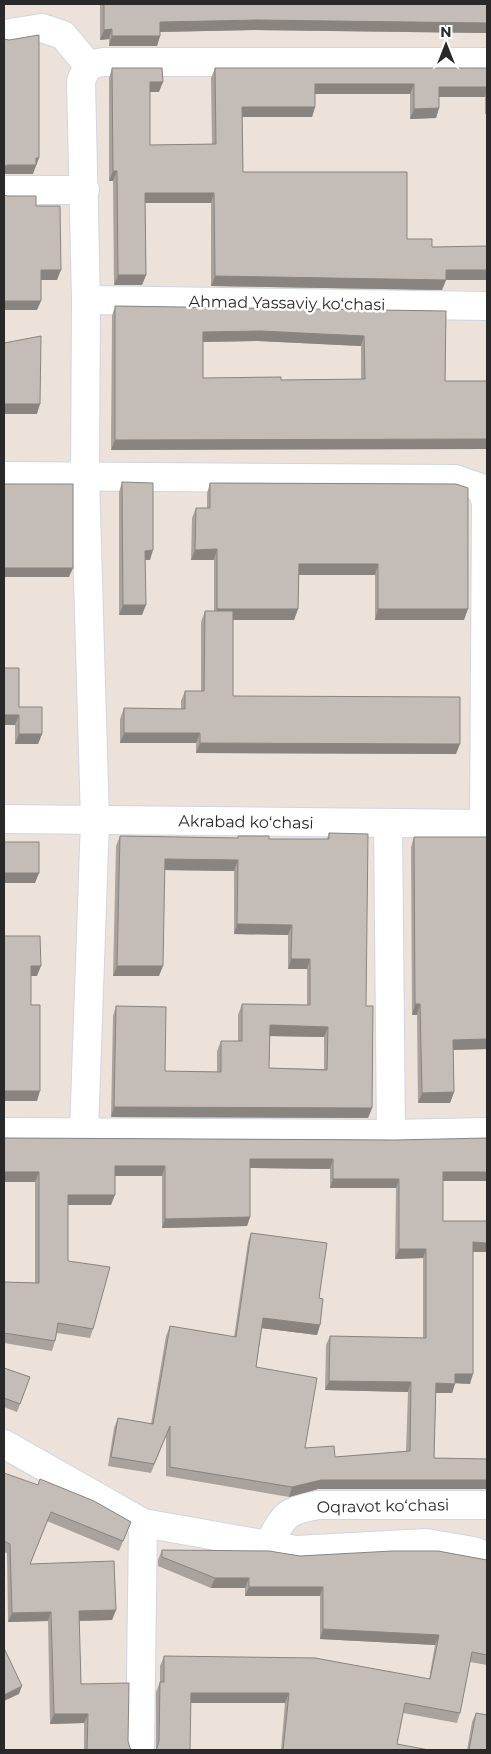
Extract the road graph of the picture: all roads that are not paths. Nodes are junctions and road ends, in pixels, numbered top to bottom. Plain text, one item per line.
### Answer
1 (4, 34) edge
2 (487, 62) edge
3 (88, 65) junction
4 (4, 190) edge
5 (85, 190) junction
6 (86, 300) junction
7 (487, 306) edge
8 (4, 476) edge
9 (85, 477) junction
10 (4, 819) edge
11 (95, 820) junction
12 (388, 823) junction
13 (486, 824) edge
14 (4, 1132) edge
15 (84, 1132) junction
16 (487, 1132) edge
17 (391, 1134) junction
18 (4, 1444) edge
19 (487, 1505) edge
20 (143, 1523) junction
21 (268, 1545) junction
22 (487, 1556) edge
23 (140, 1750) edge

1 - 3 street
2 - 3 street
3 - 5 street
4 - 5 street
5 - 6 street
6 - 7 street, Ahmad Yassaviy koʻchasi
6 - 9 street
8 - 9 street
9 - 11 street
9 - 13 street
10 - 11 street, Akrabad koʻchasi
11 - 12 street, Akrabad koʻchasi
11 - 15 street
12 - 13 street, Akrabad koʻchasi
12 - 17 street
14 - 15 street
15 - 17 street
16 - 17 street
18 - 20 street
19 - 21 street, Oqravot koʻchasi
20 - 21 street
20 - 23 street
21 - 22 street

